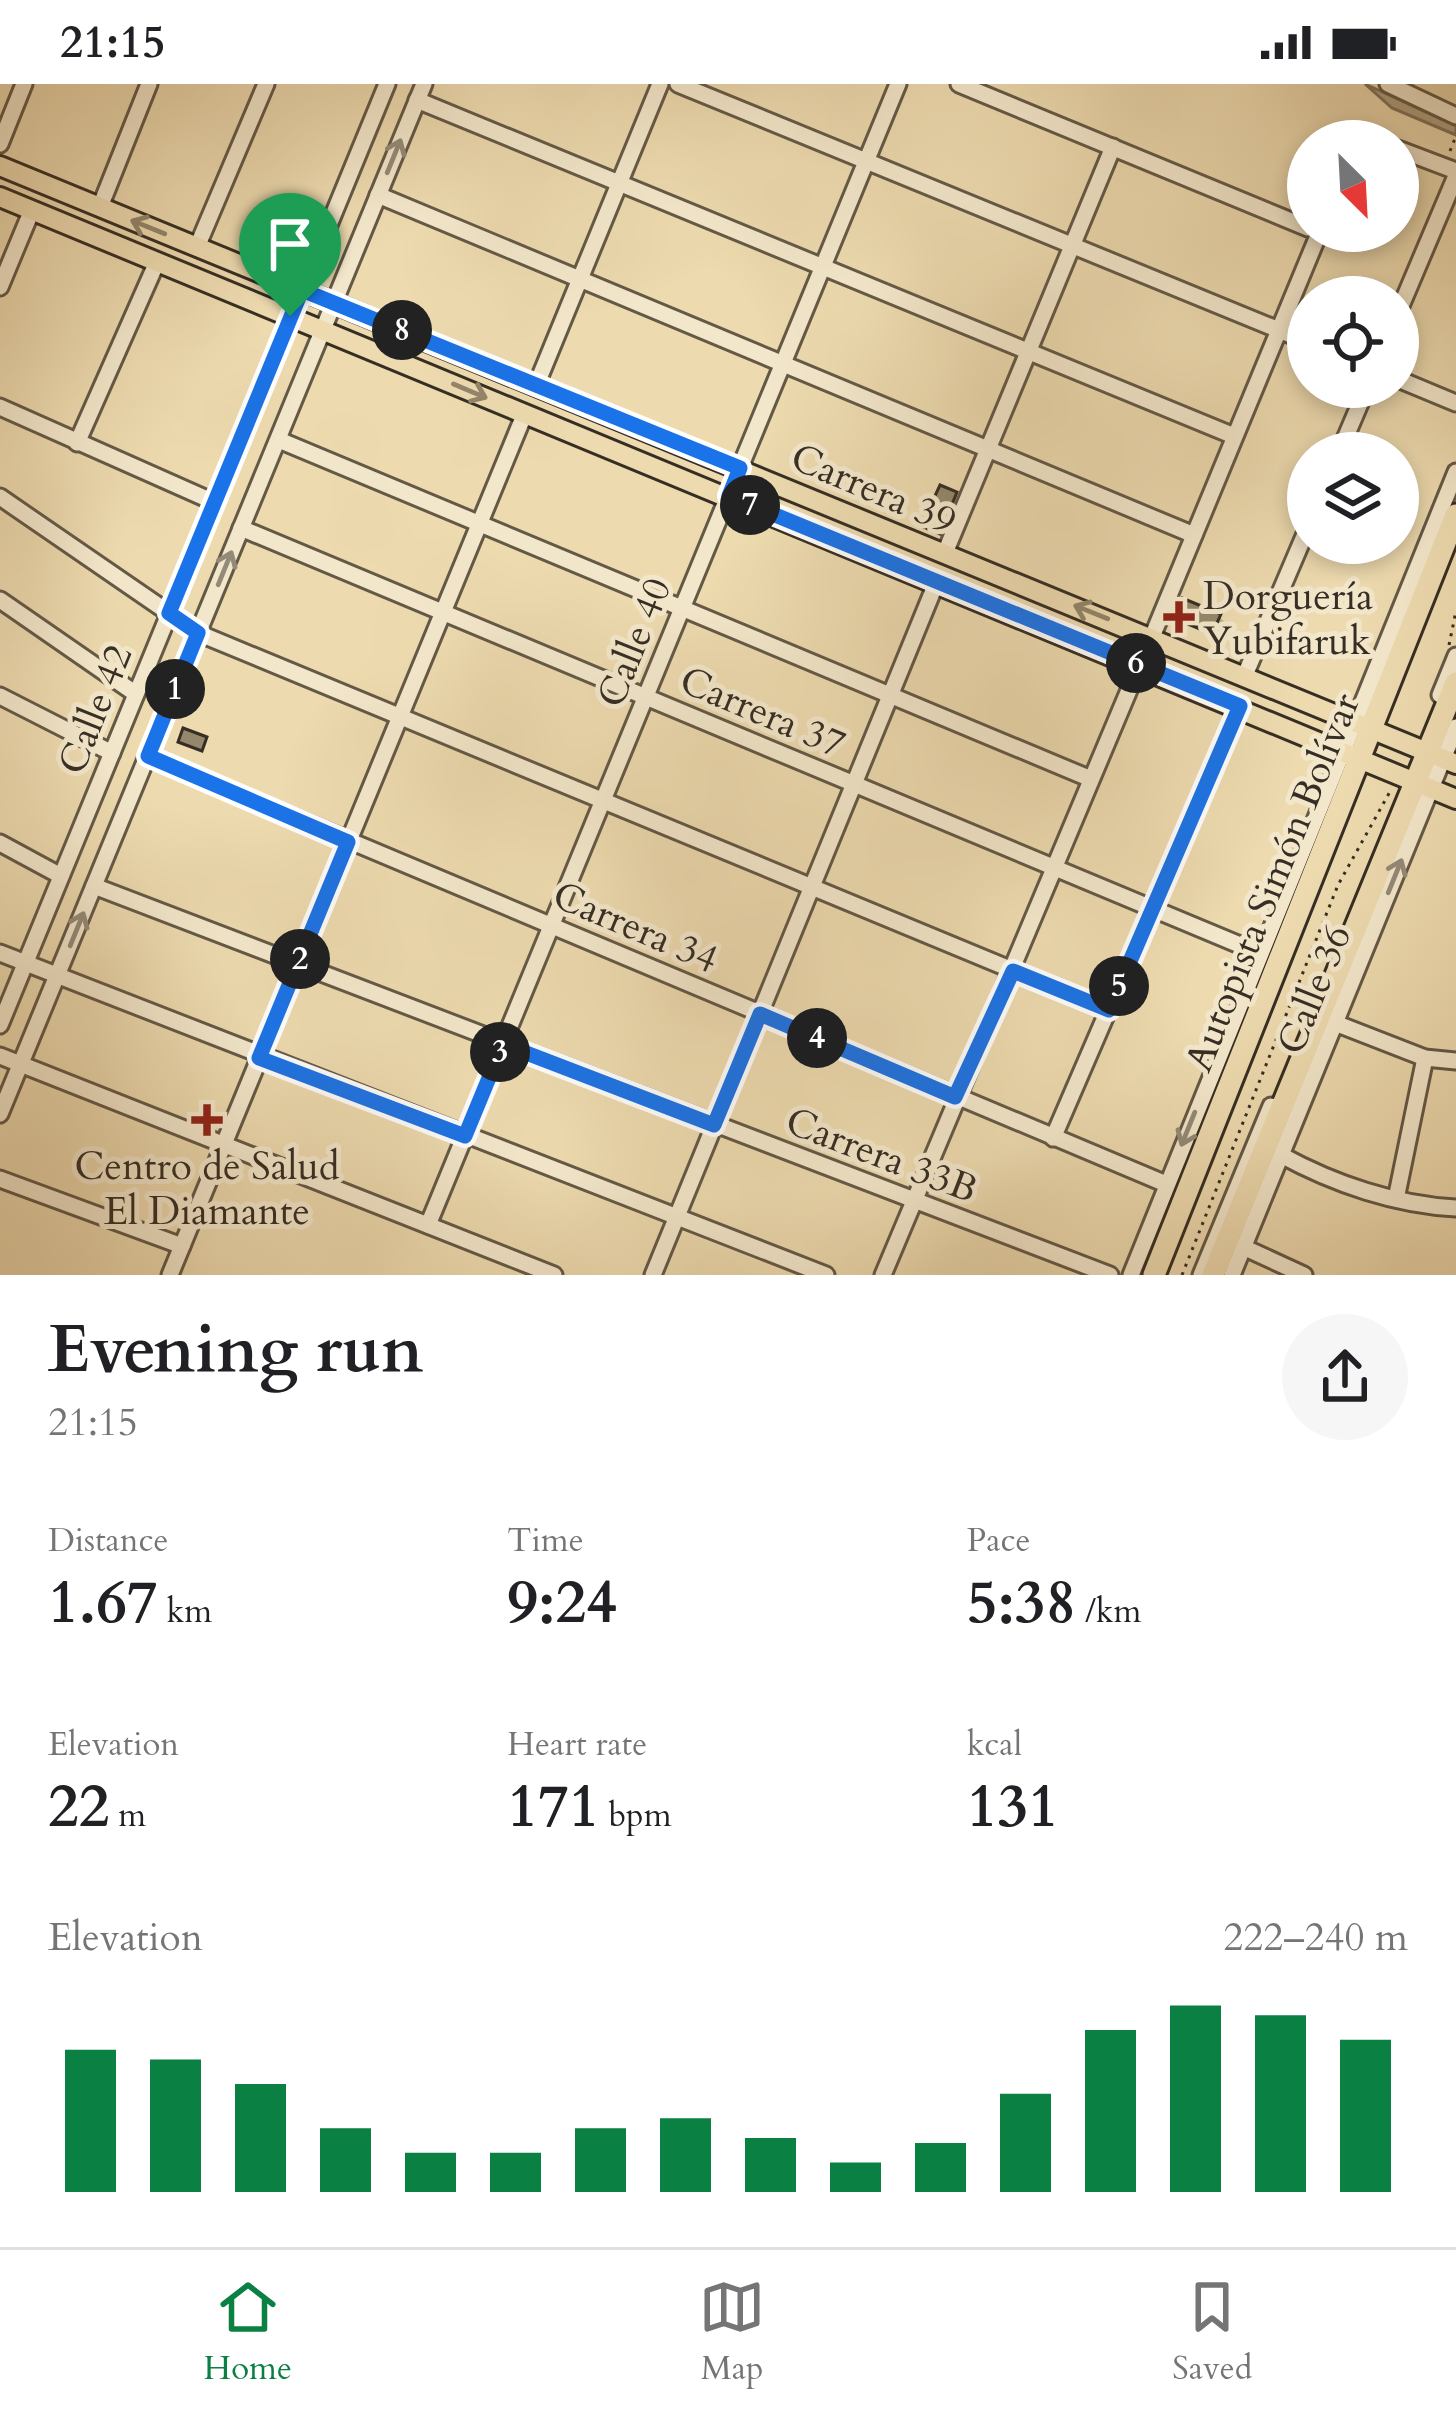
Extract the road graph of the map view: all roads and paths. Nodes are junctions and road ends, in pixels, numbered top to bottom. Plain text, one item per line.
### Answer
1 (24, 84) edge
2 (149, 84) edge
3 (266, 84) edge
4 (386, 84) edge
5 (660, 84) edge
6 (678, 84) edge
7 (898, 84) edge
8 (958, 84) edge
9 (1388, 85) edge
10 (420, 92) edge
11 (1456, 116) edge
12 (1456, 136) edge
13 (0, 144) edge
14 (1112, 147) junction
15 (1448, 154) dead end
16 (1419, 157) edge
17 (867, 160) junction
18 (0, 166) edge
19 (1456, 173) edge
20 (619, 184) junction
21 (378, 194) junction
22 (0, 197) edge
23 (100, 207) junction
24 (32, 210) junction
25 (1287, 219) edge
26 (1072, 245) junction
27 (197, 247) junction
28 (1308, 252) edge
29 (158, 262) junction
30 (823, 267) junction
31 (1413, 276) edge
32 (579, 280) junction
33 (0, 287) edge
34 (302, 290) junction
35 (334, 303) junction
36 (290, 316) junction
37 (323, 329) junction
38 (1278, 330) junction
39 (1287, 334) edge
40 (1028, 351) junction
41 (783, 364) junction
42 (536, 386) junction
43 (1419, 388) edge
44 (1456, 403) edge
45 (0, 406) edge
46 (525, 413) junction
47 (1234, 436) junction
48 (279, 440) junction
49 (76, 442) junction
50 (988, 449) junction
51 (740, 468) junction
52 (1456, 472) edge
53 (0, 496) edge
54 (729, 496) junction
55 (214, 502) junction
56 (1456, 515) edge
57 (480, 521) junction
58 (242, 528) junction
59 (1194, 535) junction
60 (1456, 540) edge
61 (945, 554) junction
62 (1292, 564) edge
63 (937, 581) junction
64 (0, 600) edge
65 (684, 605) junction
66 (169, 613) junction
67 (441, 616) junction
68 (1404, 621) junction
69 (198, 633) junction
70 (1152, 637) junction
71 (1456, 656) edge
72 (1140, 664) junction
73 (1245, 675) junction
74 (892, 692) junction
75 (136, 694) junction
76 (1452, 694) edge
77 (0, 696) edge
78 (646, 698) junction
79 (1240, 706) junction
80 (399, 717) junction
81 (1369, 725) junction
82 (1455, 731) edge
83 (112, 753) junction
84 (1357, 755) junction
85 (1436, 755) edge
86 (148, 756) junction
87 (1091, 779) junction
88 (1413, 779) junction
89 (854, 785) junction
90 (1456, 799) edge
91 (603, 801) junction
92 (348, 842) junction
93 (0, 843) edge
94 (1054, 869) junction
95 (1304, 870) junction
96 (61, 876) junction
97 (94, 886) junction
98 (812, 887) junction
99 (1151, 910) junction
100 (552, 926) junction
101 (0, 953) edge
102 (1259, 953) junction
103 (26, 963) junction
104 (298, 965) junction
105 (1013, 971) junction
106 (58, 975) junction
107 (1109, 1010) junction
108 (760, 1014) junction
109 (1335, 1023) junction
110 (0, 1025) edge
111 (503, 1044) junction
112 (0, 1056) edge
113 (259, 1058) junction
114 (1425, 1058) junction
115 (1456, 1061) edge
116 (21, 1064) junction
117 (955, 1097) junction
118 (0, 1114) edge
119 (714, 1125) junction
120 (465, 1136) junction
121 (1054, 1138) junction
122 (223, 1146) junction
123 (1282, 1155) junction
124 (0, 1179) edge
125 (1166, 1184) junction
126 (1396, 1199) junction
127 (914, 1202) junction
128 (1456, 1208) edge
129 (676, 1217) junction
130 (428, 1226) junction
131 (182, 1246) junction
132 (1243, 1247) junction
133 (170, 1275) edge
134 (554, 1275) edge
135 (652, 1275) edge
136 (826, 1275) edge
137 (883, 1275) edge
138 (1110, 1275) edge
139 (1131, 1275) edge
140 (1154, 1275) edge
141 (1164, 1275) edge
142 (1182, 1275) edge
143 (1201, 1275) edge
144 (1213, 1275) edge
145 (1232, 1275) edge
146 (1304, 1275) edge

1 - 13 street
2 - 23 street
3 - 27 street
4 - 34 street, Calle 42
5 - 20 street
6 - 17 street
7 - 17 street, Calle 40
8 - 14 street
9 - 11 street
10 - 20 street
21 -> 10 street, Calle 42
12 - 15 path
14 - 25 street
14 - 26 street
16 - 19 street
17 - 26 street
17 - 30 street, Calle 40
18 - 23 main road, Carrera 39
19 - 31 street
20 - 30 street
20 - 32 street
21 - 32 street
21 - 35 street, Calle 42
22 - 24 main road, Carrera 39
27 -> 23 main road, Carrera 39
24 - 29 main road, Carrera 39
24 - 33 street
26 - 38 street
26 - 40 street
27 - 34 main road, Carrera 39
28 - 38 street
29 - 36 main road, Carrera 39
29 - 49 street
30 - 40 street
30 - 41 street, Calle 40
32 - 41 street
32 - 42 street
34 - 35 main road, Carrera 39
34 - 36 street, Calle 42
35 - 37 street, Calle 42
35 - 42 main road, Carrera 39
36 - 37 main road, Carrera 39
36 - 55 street, Calle 42
37 -> 46 main road, Carrera 39
37 - 48 street, Calle 42
38 - 39 street
38 - 47 street
40 - 47 street
40 - 50 street
41 - 50 street
41 - 51 street, Calle 40
42 - 51 main road, Carrera 39
43 - 44 street
45 - 49 street
46 - 54 main road, Carrera 39
46 - 57 street
47 - 59 street
48 - 57 street
48 - 58 street, Calle 42
49 - 55 street
50 - 59 street
50 - 61 street
51 - 54 street, Calle 40
51 - 61 main road, Carrera 39
52 - 68 street
53 - 66 street
54 - 63 main road, Carrera 39
54 - 65 street, Calle 40
55 - 66 street, Calle 42
56 - 68 highway, Autopista Simón Bolívar
57 - 65 street
57 - 67 street
58 - 67 street, Carrera 37
69 -> 58 street, Calle 42
59 - 70 street
60 - 81 street
70 -> 61 main road, Carrera 39
62 - 73 street
63 - 72 main road, Carrera 39
63 - 74 street
64 - 75 street
65 - 74 street
65 - 78 street, Calle 40
66 - 69 street
66 - 75 street, Calle 42
67 - 78 street, Carrera 37
67 - 80 street
68 - 81 highway, Autopista Simón Bolívar
69 - 80 street
69 - 86 street, Calle 42
70 - 73 main road, Carrera 39
71 - 85 street
72 - 79 main road, Carrera 39
72 - 87 street
73 - 81 main road, Carrera 39
74 - 87 street
74 - 89 street
75 - 83 street, Calle 42
76 - 82 street
76 - 85 highway
77 - 83 street
78 - 89 street, Carrera 37
78 - 91 street, Calle 40
79 - 84 main road, Carrera 39
79 - 99 street
80 - 91 street
80 - 92 street
81 - 84 highway, Autopista Simón Bolívar
81 - 85 main road, Carrera 39
82 - 85 street
83 - 96 street, Calle 42
84 - 88 main road, Carrera 39
84 - 95 highway, Autopista Simón Bolívar
84 - 141 street
85 - 88 highway
86 - 92 street, Carrera 34
86 - 97 street, Calle 42
87 - 94 street
88 - 90 main road, Carrera 39
109 -> 88 street, Calle 36
88 - 142 path
88 - 143 street
88 - 144 highway
89 - 94 street, Carrera 37
89 - 98 street
91 - 98 street
91 - 100 street, Calle 40
92 - 100 street, Carrera 34
92 - 104 street
93 - 96 street
94 - 99 street, Carrera 37
94 - 105 street
95 - 102 street, Calle 36
95 - 140 highway, Autopista Simón Bolívar
96 - 103 street, Calle 42
97 - 104 street, Carrera 33B
106 -> 97 street, Calle 42
98 - 105 street
98 - 108 street
99 - 102 street, Carrera 37
99 - 107 street
100 - 108 street, Carrera 34
100 - 111 street, Calle 40
101 - 103 street
102 -> 125 street, Calle 36
103 - 106 street
103 - 110 street, Calle 42
104 - 111 street, Carrera 33B
104 - 113 street
105 - 107 street
105 - 117 street
106 - 113 street
106 - 116 street, Calle 42
107 - 121 street
108 - 117 street, Carrera 34
108 - 119 street
109 - 114 street
109 - 123 street, Calle 36
111 - 119 street, Carrera 33B
111 - 120 street, Calle 40
112 - 116 street
113 - 120 street
113 - 122 street
114 - 115 street
114 - 126 street
116 - 118 street, Calle 42
116 - 122 street
117 - 121 street, Carrera 34
117 - 127 street
119 - 127 street, Carrera 33B
119 - 129 street
120 - 129 street
120 - 130 street, Calle 40
121 - 125 street, Carrera 34
122 - 130 street
122 - 131 street
123 - 126 street
123 - 132 street, Calle 36
124 - 131 street
125 - 139 street, Calle 36
126 - 128 street
127 - 137 street
127 - 138 street, Carrera 33B
129 - 135 street
129 - 136 street
130 - 134 street
131 - 133 street
132 - 145 street, Calle 36
132 - 146 street

